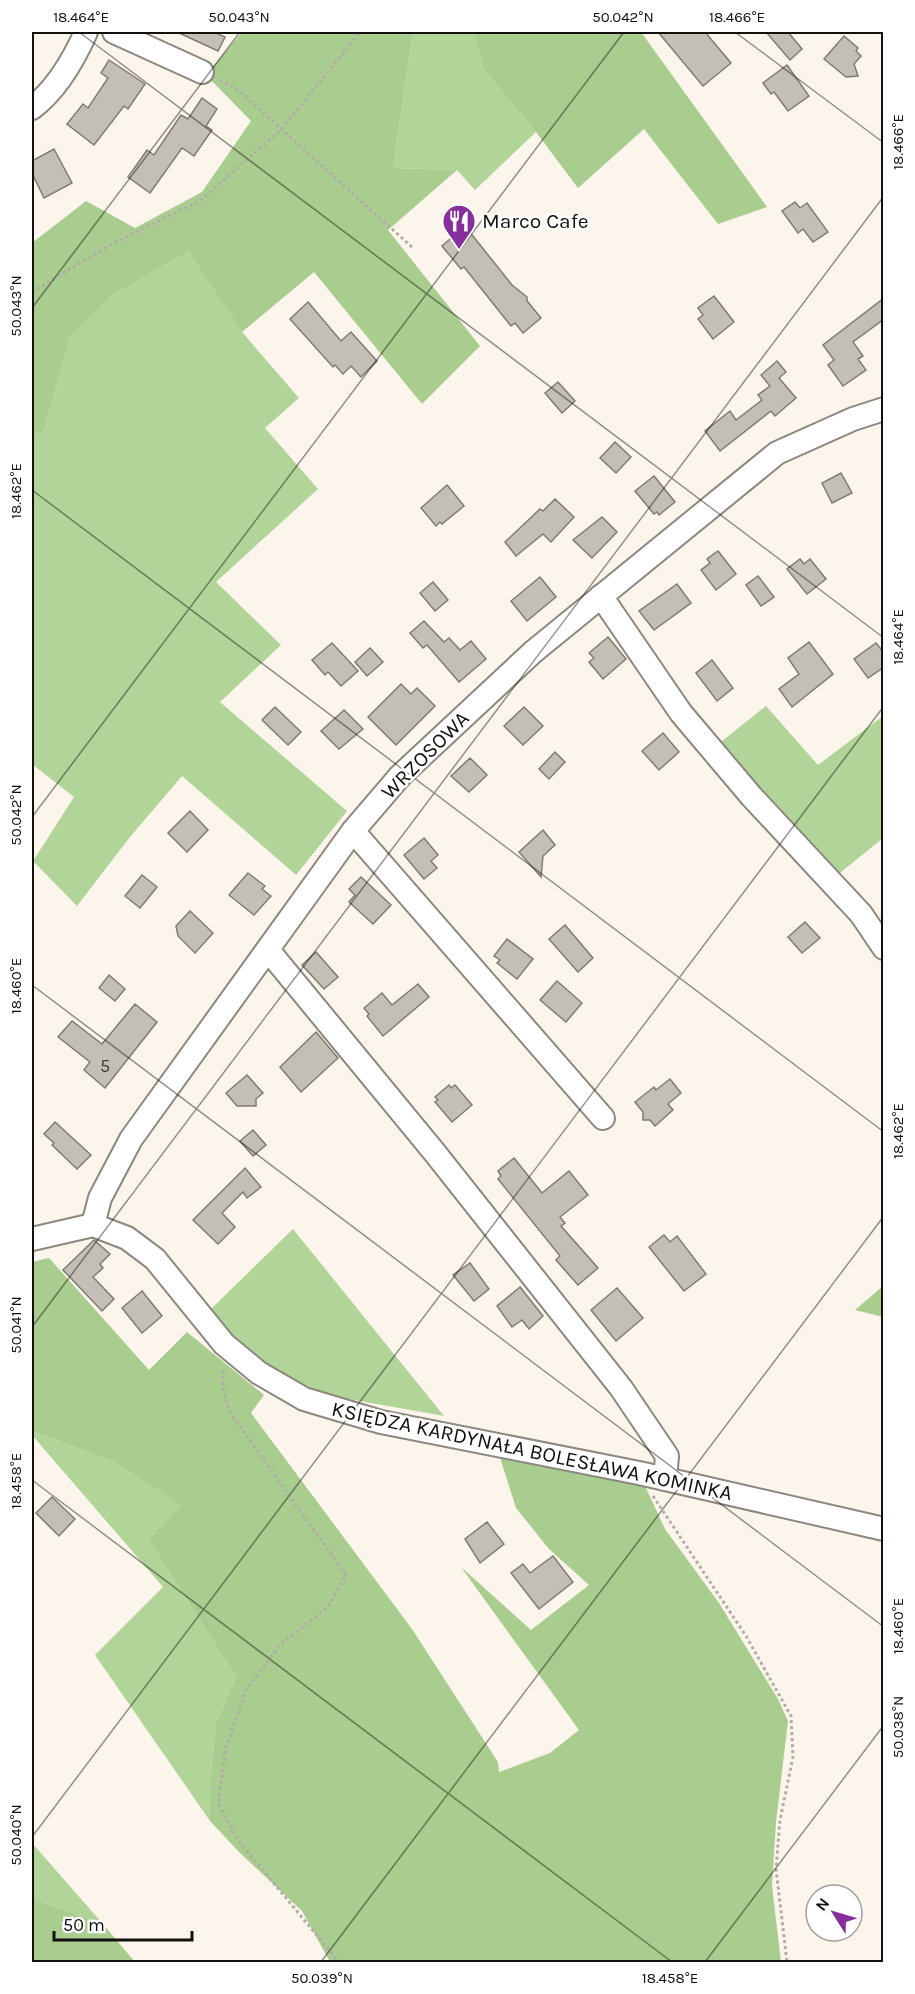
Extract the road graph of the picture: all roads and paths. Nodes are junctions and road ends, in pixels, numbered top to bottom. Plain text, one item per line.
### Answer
1 (86, 32) edge
2 (114, 32) edge
3 (360, 32) edge
4 (202, 72) joint
5 (32, 108) edge
6 (282, 129) junction
7 (413, 248) dead end
8 (32, 292) edge
9 (884, 409) edge
10 (601, 596) junction
11 (353, 831) junction
12 (884, 948) edge
13 (268, 950) junction
14 (603, 1118) dead end
15 (93, 1225) junction
16 (32, 1239) edge
17 (224, 1344) junction
18 (639, 1473) junction
19 (665, 1479) junction
20 (884, 1529) edge
21 (339, 1962) edge
22 (787, 1962) edge

1 - 5 street
2 - 4 street
3 - 6 path
4 - 6 path
6 - 7 path
6 - 8 path
9 - 10 street, WRZOSOWA
10 - 11 street, WRZOSOWA
10 - 12 street
11 - 13 street, WRZOSOWA
11 - 14 street
13 - 15 street, WRZOSOWA
13 - 19 street
15 - 16 street
15 - 17 street, KSIĘDZA KARDYNAŁA BOLESŁAWA KOMINKA
17 - 18 street, KSIĘDZA KARDYNAŁA BOLESŁAWA KOMINKA
17 - 21 path
18 - 19 street, KSIĘDZA KARDYNAŁA BOLESŁAWA KOMINKA
18 - 22 path
19 - 20 street, KSIĘDZA KARDYNAŁA BOLESŁAWA KOMINKA

